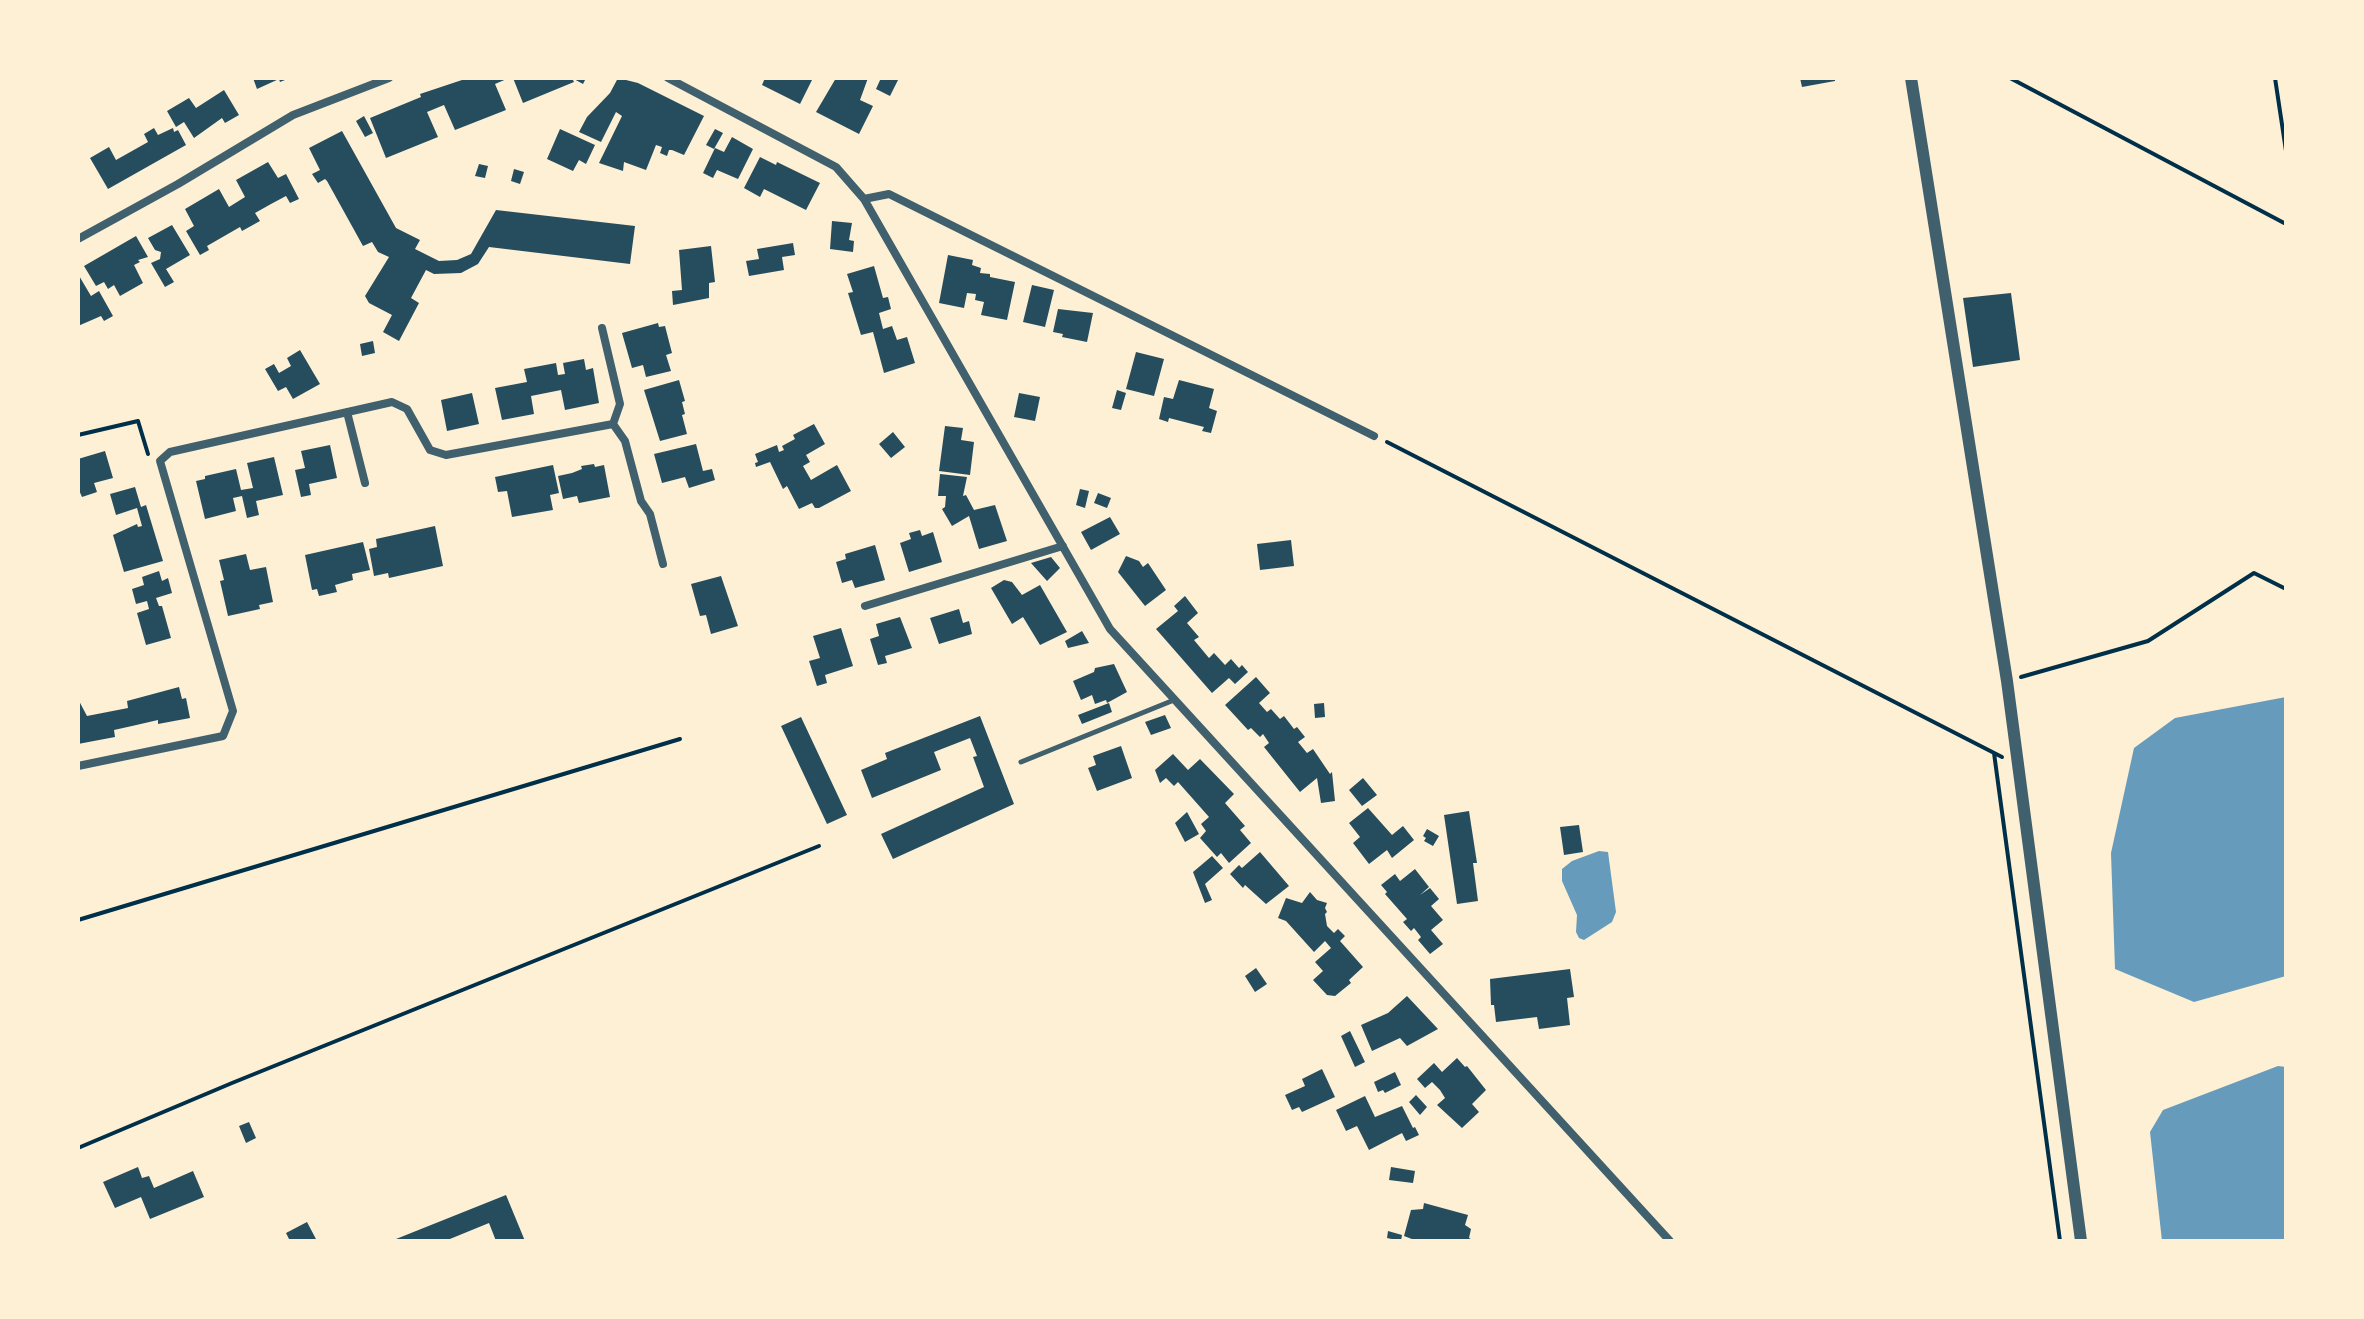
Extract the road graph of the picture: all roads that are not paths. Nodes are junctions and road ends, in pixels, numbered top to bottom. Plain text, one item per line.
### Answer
1 (389, 78) edge
2 (668, 78) edge
3 (1911, 78) edge
4 (864, 199) junction
5 (78, 239) edge
6 (602, 328) dead end
7 (347, 412) junction
8 (613, 424) junction
9 (1374, 436) road end
10 (365, 483) dead end
11 (1063, 546) junction
12 (663, 564) dead end
13 (865, 606) dead end
14 (1174, 700) junction
15 (1021, 762) dead end
16 (78, 766) edge
17 (1670, 1241) edge
18 (2081, 1241) edge

1 - 5 street
2 - 4 street
3 - 18 street
4 - 9 street
4 - 11 street
6 - 8 street
7 - 8 street
7 - 10 street
7 - 16 street
8 - 12 street
11 - 13 street
11 - 14 street
14 - 15 lane
14 - 17 street

